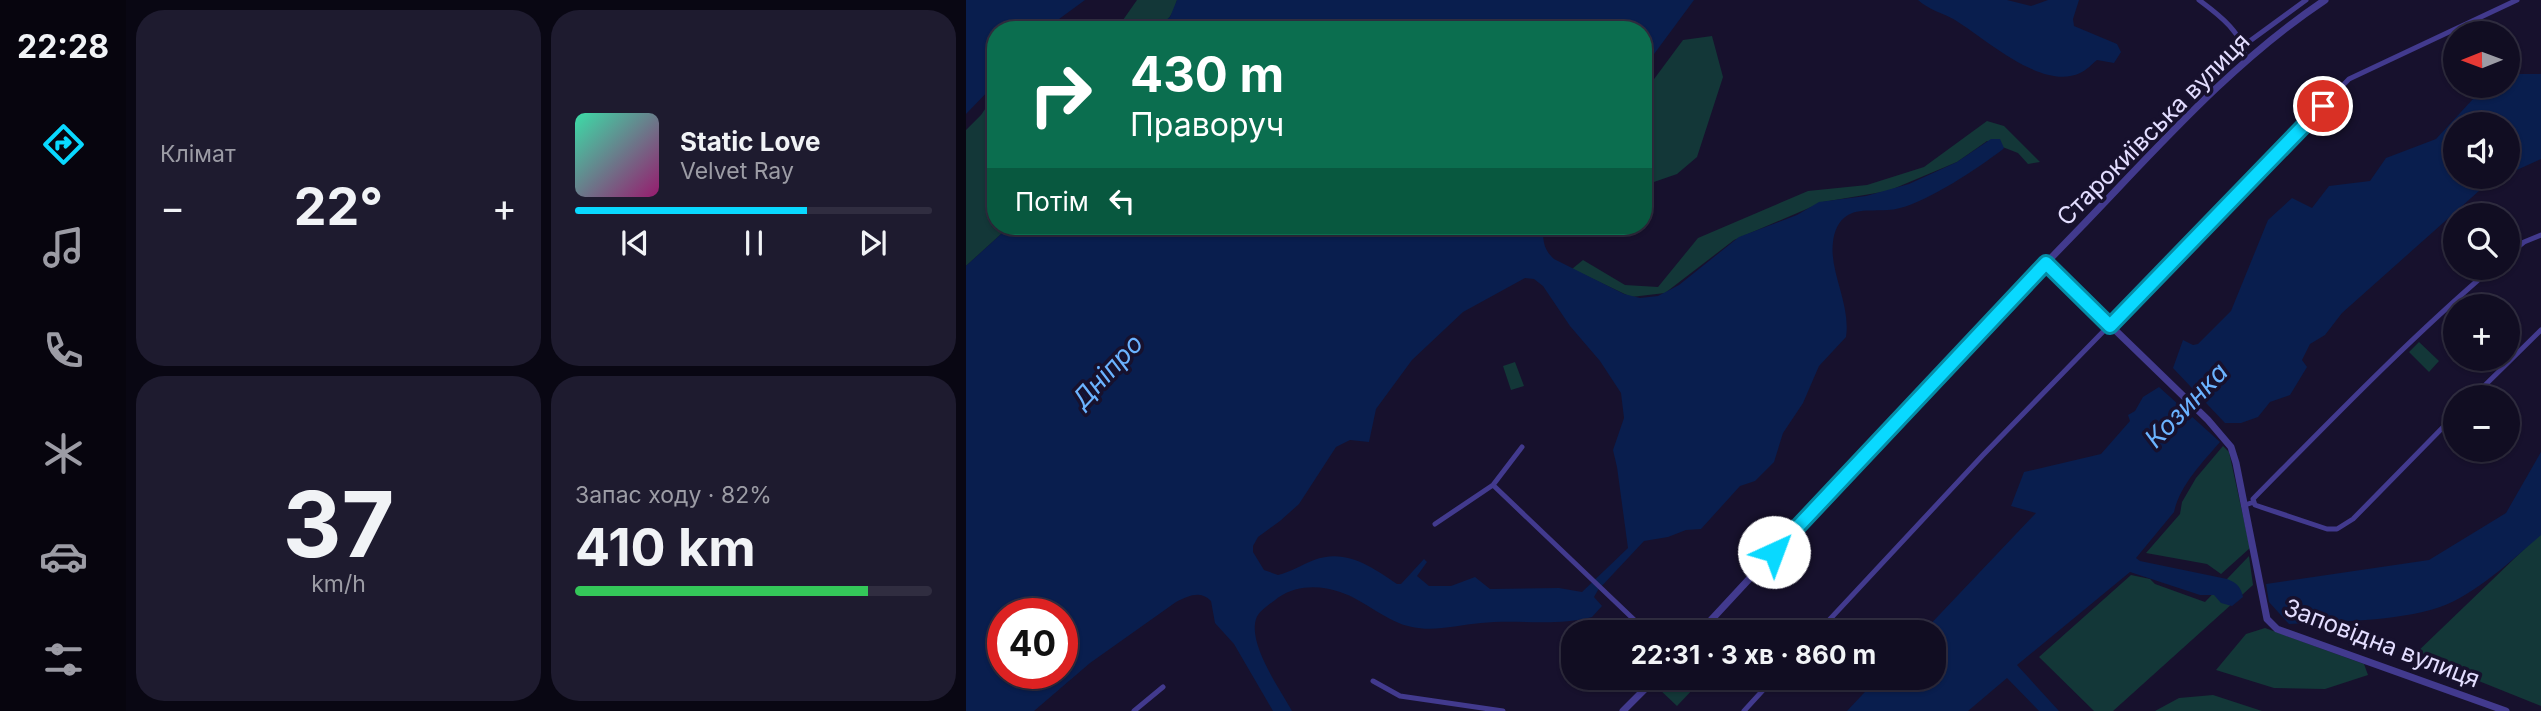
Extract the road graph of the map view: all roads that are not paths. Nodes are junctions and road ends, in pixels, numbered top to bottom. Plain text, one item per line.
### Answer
1 (2199, 0) edge
2 (2306, 0) edge
3 (2325, 0) edge
4 (2518, 0) edge
5 (2243, 46) junction
6 (2245, 60) junction
7 (2541, 235) edge
8 (2520, 245) edge
9 (2046, 263) junction
10 (2478, 280) edge
11 (2110, 326) junction
12 (2541, 330) edge
13 (2485, 385) edge
14 (2443, 428) edge
15 (1522, 447) dead end
16 (1493, 485) junction
17 (2254, 502) junction
18 (2245, 505) junction
19 (1435, 524) dead end
20 (1634, 620) edge
21 (1711, 620) edge
22 (1829, 620) edge
23 (1373, 681) dead end
24 (1163, 687) dead end
25 (1644, 690) edge
26 (1763, 690) edge
27 (1134, 711) edge
28 (1503, 711) edge
29 (1623, 711) edge
30 (1744, 711) edge
31 (2506, 711) edge

1 - 5 street
2 - 5 street
3 - 6 street, Старокиївська вулиця
4 - 11 street
5 - 6 street
6 - 9 street, Старокиївська вулиця
7 - 8 street
9 - 11 street, Заповідна вулиця
9 - 21 street, Старокиївська вулиця
10 - 17 street
11 - 18 street, Заповідна вулиця
11 - 22 street
12 - 13 street
14 - 17 street
15 - 16 street
16 - 19 street
16 - 20 street
17 - 18 street
18 - 31 street, Заповідна вулиця
23 - 28 street
24 - 27 street
25 - 29 street
26 - 30 street

